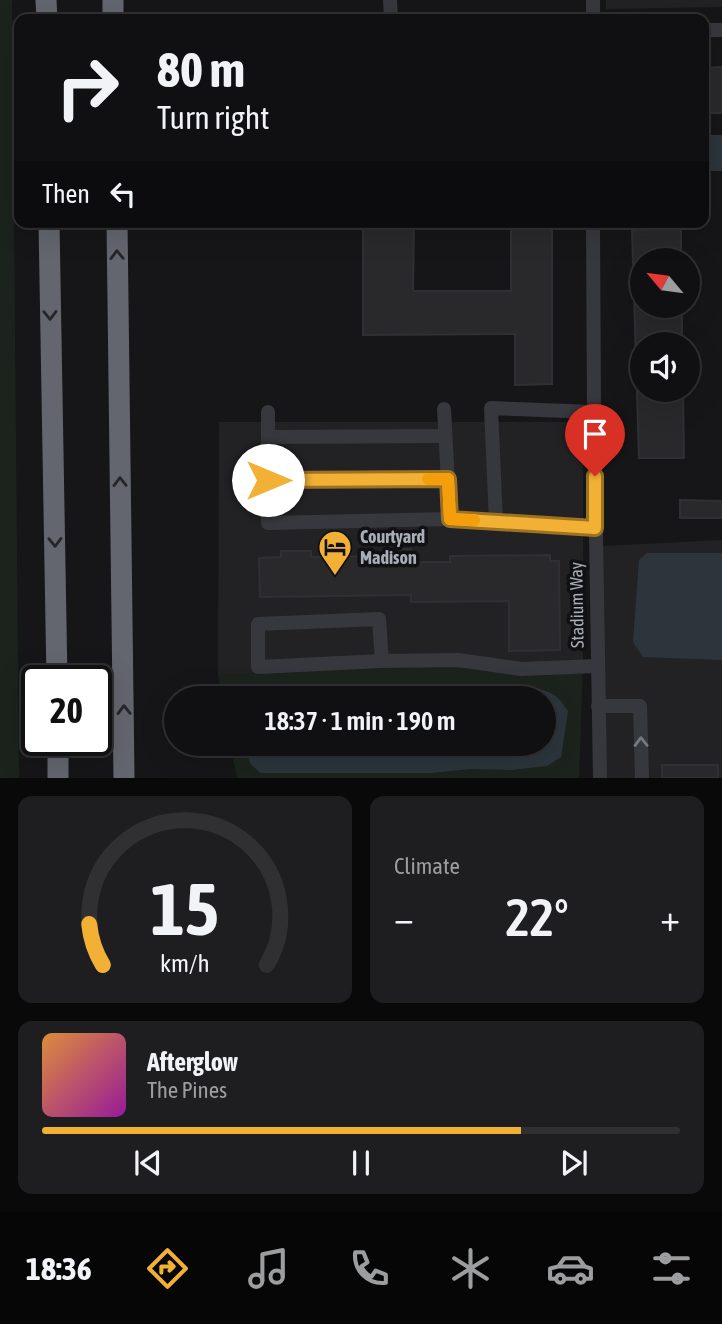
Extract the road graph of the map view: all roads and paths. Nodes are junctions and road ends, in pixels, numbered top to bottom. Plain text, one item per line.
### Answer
1 (49, 228) edge
2 (117, 228) edge
3 (593, 228) edge
4 (444, 408) dead end
5 (268, 411) dead end
6 (594, 412) junction
7 (445, 436) junction
8 (268, 437) junction
9 (448, 479) junction
10 (268, 480) junction
11 (450, 519) junction
12 (496, 522) junction
13 (595, 528) junction
14 (382, 661) junction
15 (57, 665) edge
16 (597, 666) junction
17 (598, 706) junction
18 (58, 756) edge
19 (58, 778) edge
20 (124, 778) edge
21 (600, 778) edge
22 (642, 778) edge

1 -> 15 highway
20 -> 2 highway
3 - 6 street, Stadium Way
4 - 7 street
5 - 8 street
6 - 12 street
6 - 13 street, Stadium Way
7 - 8 street
7 - 9 street
8 - 10 street
9 - 10 street
9 - 11 street
10 - 11 street
11 - 12 street
12 - 13 street
13 - 16 street, Stadium Way
14 - 14 street
14 - 16 street
16 - 17 street, Stadium Way
17 - 21 street, Stadium Way
22 -> 17 street
18 - 19 highway

